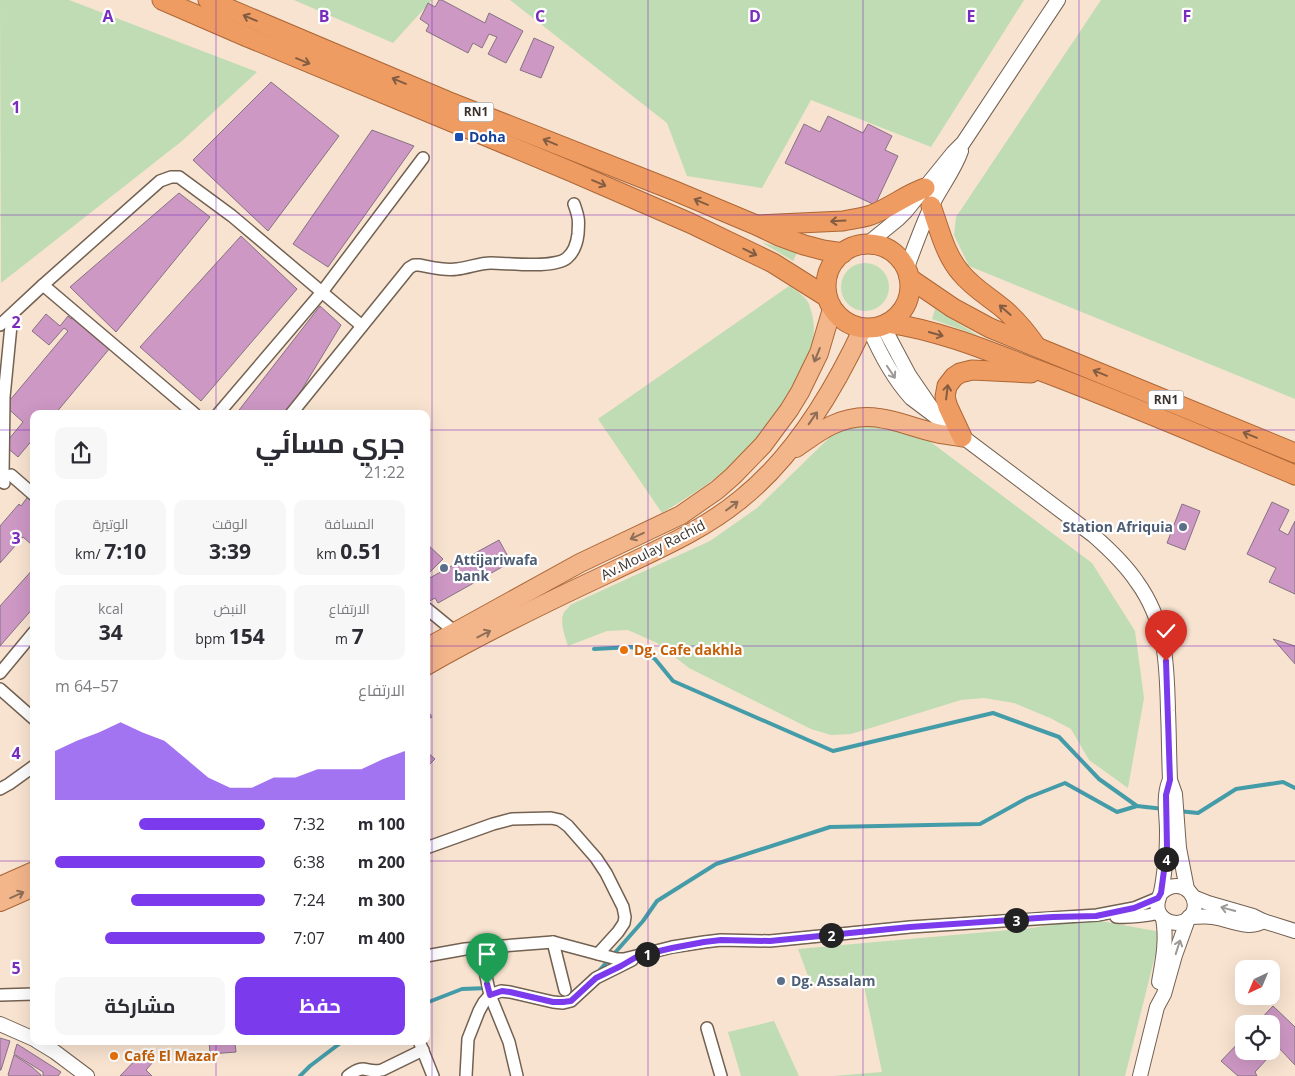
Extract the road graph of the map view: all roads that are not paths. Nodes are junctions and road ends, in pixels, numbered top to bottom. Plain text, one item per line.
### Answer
1 (162, 0) edge
2 (208, 0) edge
3 (1058, 0) edge
4 (963, 143) junction
5 (423, 158) dead end
6 (925, 188) junction
7 (574, 204) dead end
8 (931, 206) junction
9 (756, 225) junction
10 (866, 244) junction
11 (843, 253) junction
12 (907, 274) junction
13 (43, 285) junction
14 (322, 292) junction
15 (830, 303) junction
16 (12, 315) junction
17 (0, 326) edge
18 (362, 326) junction
19 (876, 326) junction
20 (1036, 347) junction
21 (1052, 375) junction
22 (190, 410) edge
23 (221, 410) edge
24 (294, 410) edge
25 (962, 437) junction
26 (1295, 453) edge
27 (783, 457) junction
28 (1295, 474) edge
29 (30, 493) edge
30 (430, 612) edge
31 (30, 637) edge
32 (459, 638) junction
33 (430, 647) edge
34 (430, 663) edge
35 (0, 673) edge
36 (0, 689) edge
37 (30, 715) edge
38 (30, 769) edge
39 (0, 789) edge
40 (1172, 830) junction
41 (430, 847) edge
42 (30, 873) edge
43 (0, 886) edge
44 (30, 889) edge
45 (1190, 893) junction
46 (1160, 896) junction
47 (0, 902) edge
48 (1096, 916) junction
49 (1162, 916) junction
50 (1188, 918) junction
51 (1263, 921) junction
52 (1295, 931) edge
53 (554, 942) junction
54 (480, 948) junction
55 (430, 955) edge
56 (600, 955) junction
57 (638, 956) junction
58 (565, 990) dead end
59 (30, 994) edge
60 (0, 995) edge
61 (490, 995) junction
62 (1157, 1007) junction
63 (0, 1024) edge
64 (707, 1028) dead end
65 (30, 1037) edge
66 (44, 1045) edge
67 (421, 1046) edge
68 (87, 1076) edge
69 (348, 1076) edge
70 (433, 1076) edge
71 (466, 1076) edge
72 (517, 1076) edge
73 (721, 1076) edge
74 (1140, 1076) edge

1 -> 15 highway, RN1
9 -> 2 highway, RN1
3 - 4 street
4 - 6 street
4 - 8 street
5 - 14 street
6 -> 9 highway
6 - 10 street
7 - 18 street
8 - 12 street
20 -> 8 highway
9 - 11 highway, RN1
10 - 11 highway
10 - 12 highway, RN1
11 - 15 highway
12 - 19 highway
12 - 20 highway, RN1
13 - 14 street
13 - 16 street
13 - 22 street
14 - 18 street
14 - 23 street
15 - 19 highway, RN1
15 -> 32 main road, Av.Moulay Rachid
16 - 17 street
16 - 29 street
18 - 24 street
19 -> 21 highway, RN1
19 - 25 street
27 -> 19 main road, Av.Moulay Rachid
26 -> 20 highway, RN1
25 -> 21 highway
21 - 28 highway, RN1
25 - 27 main road
25 - 40 street
32 -> 27 main road, Av.Moulay Rachid
30 - 32 street
31 - 35 street
32 - 33 main road, Av.Moulay Rachid
32 - 34 main road, Av.Moulay Rachid
36 - 37 street
38 - 39 street
40 - 45 street
40 - 46 street
41 - 56 street
42 - 43 main road
47 -> 44 main road
45 - 46 street
45 - 50 street
51 -> 45 street
46 - 48 street
46 - 49 street
48 - 49 street
48 - 57 street
49 - 50 street
49 - 62 street
50 - 51 street
62 -> 50 street
51 - 52 street
53 - 54 street
53 - 56 street
53 - 58 street
54 - 55 street
54 - 61 street
56 - 57 street
57 - 61 street
59 - 60 street
61 - 71 street
61 - 72 street
62 - 74 street
63 - 65 street
64 - 73 street
66 - 68 street
67 - 69 street
67 - 70 street

